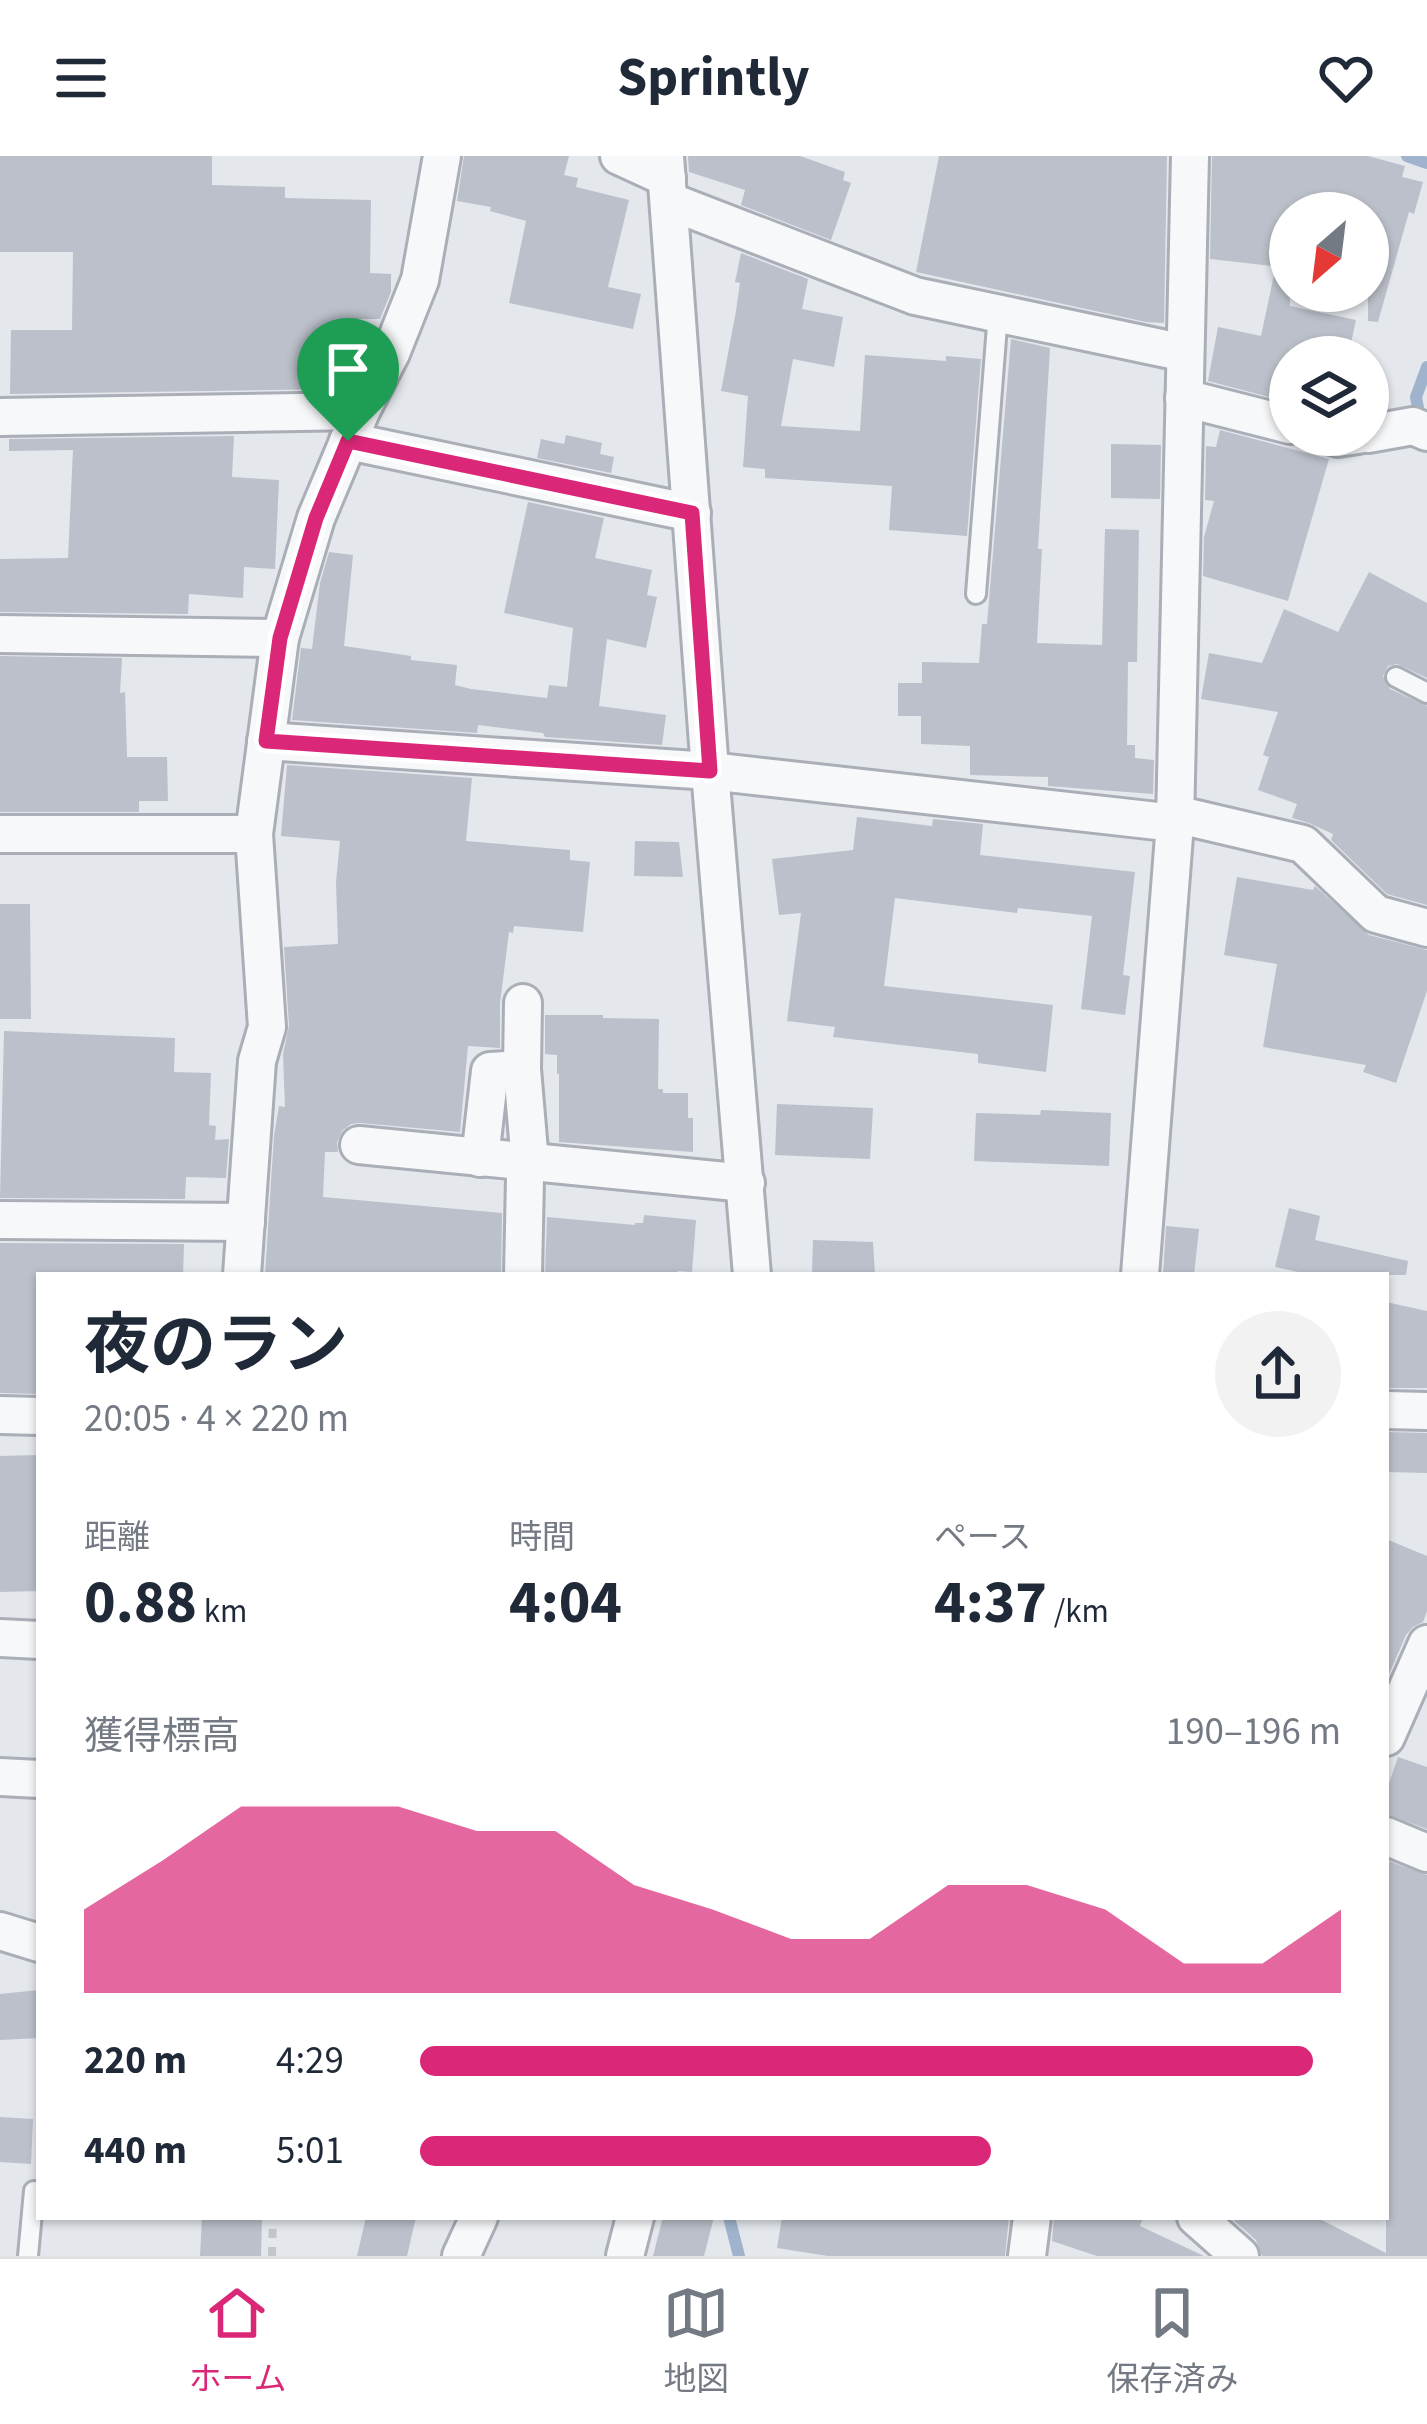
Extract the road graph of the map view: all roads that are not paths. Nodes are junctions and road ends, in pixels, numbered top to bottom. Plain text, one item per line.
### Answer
1 (442, 156) edge
2 (619, 156) edge
3 (1190, 156) edge
4 (667, 178) edge
5 (998, 313) junction
6 (1185, 353) junction
7 (1184, 398) junction
8 (0, 417) edge
9 (1269, 420) edge
10 (355, 426) junction
11 (1389, 430) edge
12 (1427, 432) edge
13 (692, 513) junction
14 (976, 594) dead end
15 (0, 634) edge
16 (280, 638) junction
17 (1396, 676) dead end
18 (1427, 693) edge
19 (266, 741) junction
20 (710, 771) junction
21 (1175, 819) junction
22 (0, 834) edge
23 (254, 834) junction
24 (1427, 928) edge
25 (524, 1004) dead end
26 (522, 1069) junction
27 (359, 1145) dead end
28 (480, 1157) junction
29 (530, 1163) junction
30 (746, 1183) junction
31 (0, 1220) edge
32 (246, 1222) junction
33 (242, 1272) edge
34 (524, 1272) edge
35 (752, 1272) edge
36 (1140, 1272) edge
37 (1389, 1410) edge
38 (1427, 1411) edge
39 (0, 1415) edge
40 (36, 1417) edge
41 (0, 1638) edge
42 (36, 1640) edge
43 (1427, 1644) edge
44 (1389, 1731) edge
45 (0, 1777) edge
46 (36, 1779) edge
47 (1389, 1837) edge
48 (1427, 1852) edge
49 (0, 1931) edge
50 (36, 1941) edge
51 (34, 2191) dead end
52 (478, 2220) edge
53 (634, 2220) edge
54 (1032, 2220) edge
55 (1199, 2220) edge
56 (28, 2256) edge
57 (461, 2256) edge
58 (625, 2256) edge
59 (1027, 2256) edge
60 (1240, 2256) edge

1 - 10 street
2 - 4 street
3 - 6 street
4 - 5 street
4 - 13 street
5 - 6 street
5 - 14 lane
6 - 7 street
7 - 9 street
7 - 21 street
8 - 10 street
10 - 13 street
10 - 16 street
11 - 12 street
13 - 20 street
15 - 16 street
16 - 19 street
17 - 18 lane
19 - 20 street
19 - 23 street
20 - 21 street
20 - 30 street
21 - 24 street
21 - 36 street
22 - 23 street
23 - 32 street
25 - 26 street
26 - 28 street
26 - 29 street
27 - 28 street
28 - 29 street
29 - 30 street
29 - 34 street
30 - 35 street
31 - 32 street
32 - 33 street
37 - 38 street
39 - 40 street
41 - 42 street
43 - 44 street
45 - 46 street
47 - 48 street
49 - 50 street
51 - 56 lane
52 - 57 street
53 - 58 street
54 - 59 street
55 - 60 street

